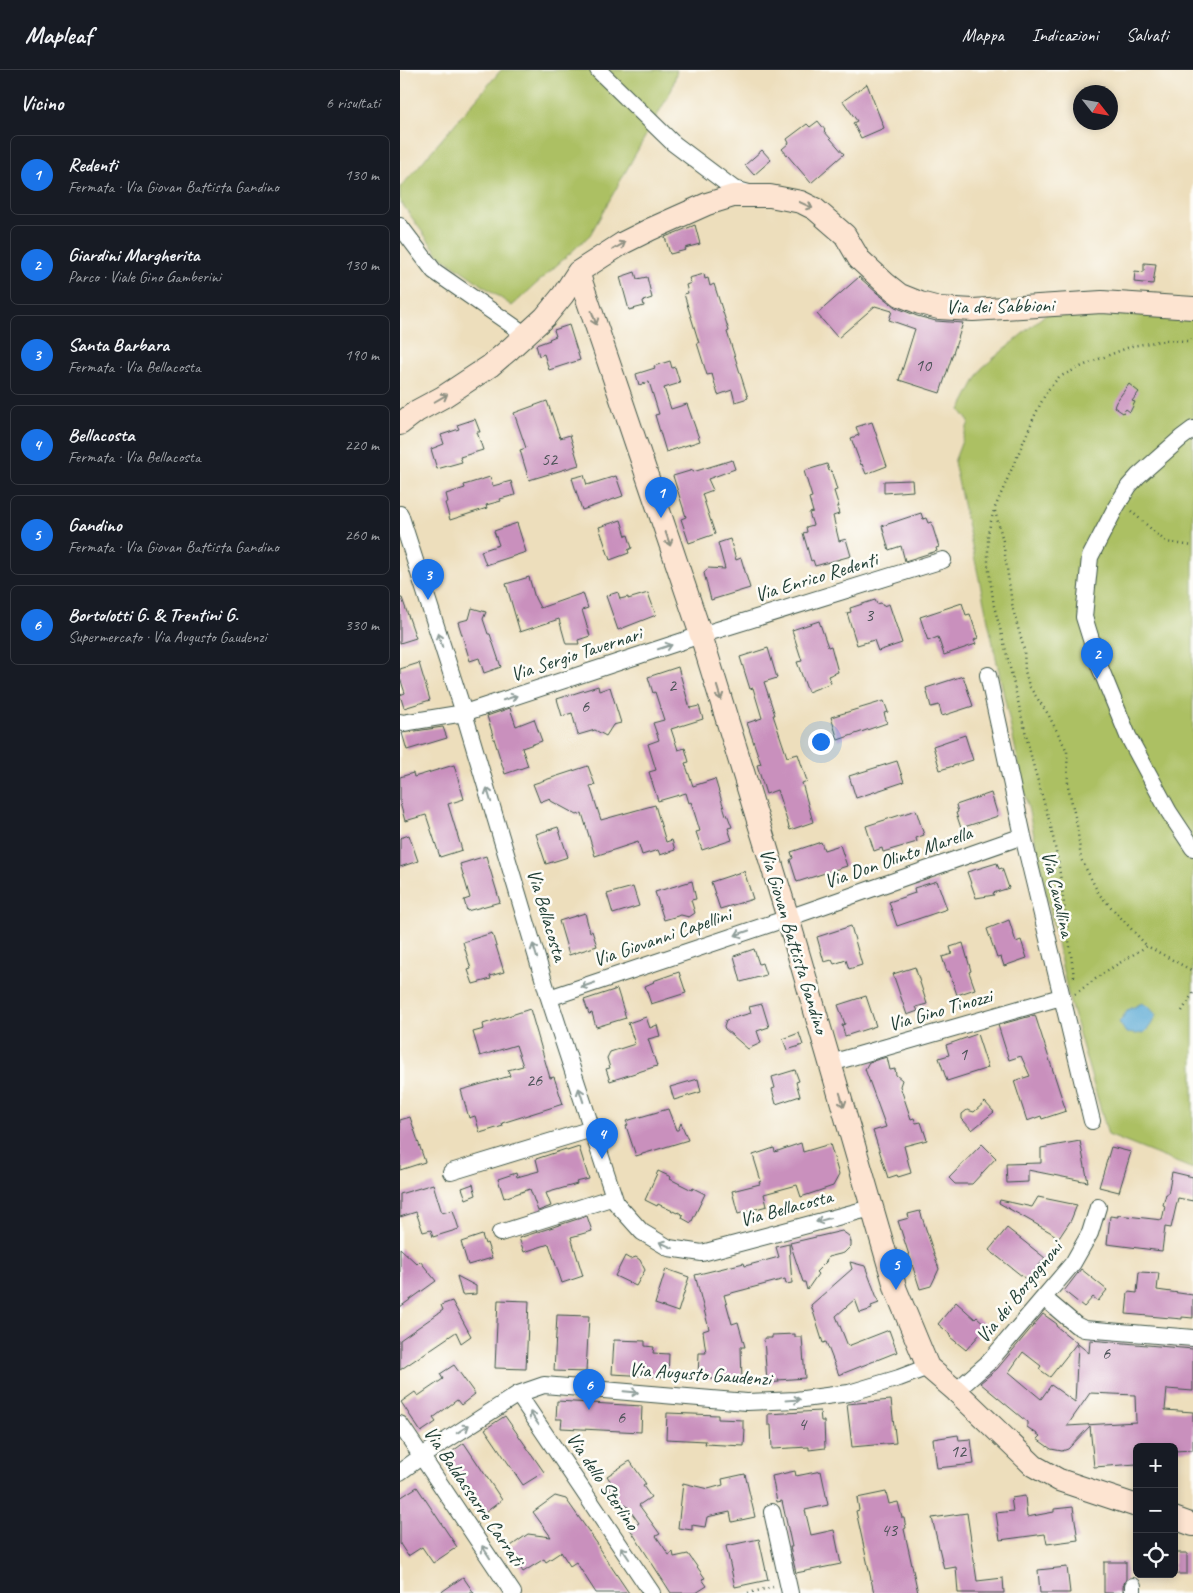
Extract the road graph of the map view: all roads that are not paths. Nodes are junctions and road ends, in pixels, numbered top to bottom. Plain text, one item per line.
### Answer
1 (598, 70) edge
2 (758, 195) junction
3 (400, 226) edge
4 (578, 272) junction
5 (1193, 308) edge
6 (526, 335) junction
7 (400, 424) edge
8 (1193, 429) edge
9 (400, 514) edge
10 (943, 560) dead end
11 (701, 635) junction
12 (988, 675) dead end
13 (464, 713) junction
14 (400, 722) edge
15 (1023, 836) junction
16 (1193, 848) edge
17 (788, 918) junction
18 (1068, 996) junction
19 (549, 998) junction
20 (830, 1063) junction
21 (1092, 1121) dead end
22 (592, 1129) junction
23 (451, 1172) dead end
24 (614, 1197) junction
25 (1098, 1207) dead end
26 (871, 1208) junction
27 (500, 1233) dead end
28 (1044, 1298) junction
29 (1193, 1338) edge
30 (928, 1367) junction
31 (956, 1391) junction
32 (518, 1394) junction
33 (400, 1424) edge
34 (422, 1456) junction
35 (400, 1472) edge
36 (1133, 1505) edge
37 (772, 1512) dead end
38 (1178, 1519) edge
39 (1193, 1525) edge
40 (513, 1593) edge
41 (652, 1593) edge
42 (790, 1593) edge

1 - 2 street
4 -> 2 street, Via dei Sabbioni
2 -> 5 street, Via dei Sabbioni
3 - 6 street
4 - 6 street
4 -> 11 street, Via Giovan Battista Gandino
7 -> 6 street
8 - 16 street
13 -> 9 street, Via Bellacosta
10 - 11 street, Via Enrico Redenti
13 -> 11 street, Via Sergio Tavernari
11 -> 17 street, Via Giovan Battista Gandino
12 - 15 street, Via Cavallina
13 - 14 street
19 -> 13 street, Via Bellacosta
15 - 17 street, Via Don Olinto Marella
15 - 18 street, Via Cavallina
17 -> 19 street, Via Giovanni Capellini
17 - 20 street, Via Giovan Battista Gandino
18 - 20 street, Via Gino Tinozzi
18 - 21 street, Via Cavallina
22 -> 19 street, Via Bellacosta
20 -> 26 street, Via Giovan Battista Gandino
22 - 23 street
22 - 24 street, Via Bellacosta
26 -> 24 street, Via Bellacosta
24 - 27 street
25 - 28 street, Via dei Borgognoni
26 - 30 street, Via Giovan Battista Gandino
28 - 29 street
28 - 31 street, Via dei Borgognoni
30 - 31 street, Via Giovan Battista Gandino
32 -> 30 street, Via Augusto Gaudenzi
31 - 36 street, Via Giovan Battista Gandino
34 -> 32 street, Via Augusto Gaudenzi
41 -> 32 street, Via dello Sterlino
33 - 34 street, Via Baldassarre Carrati
34 - 35 street, Via Augusto Gaudenzi
40 -> 34 street, Via Baldassarre Carrati
37 - 42 street
38 - 39 street

